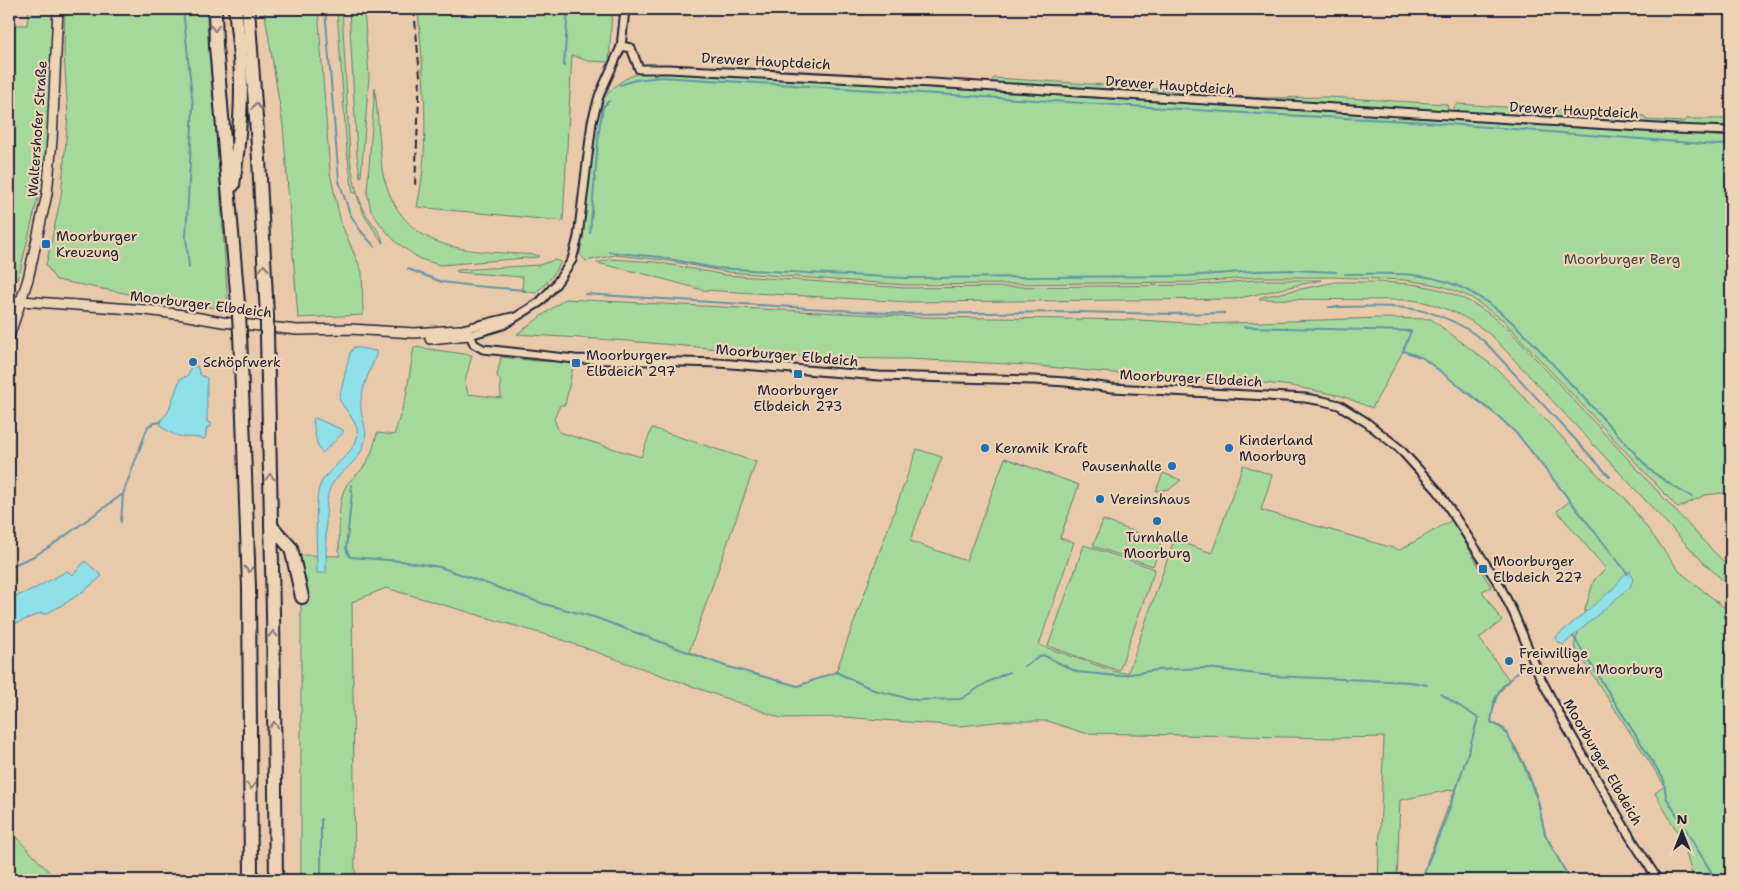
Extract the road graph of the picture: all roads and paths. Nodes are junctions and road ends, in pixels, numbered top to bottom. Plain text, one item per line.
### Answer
1 (58, 9) edge
2 (215, 9) edge
3 (235, 9) edge
4 (248, 9) edge
5 (625, 9) edge
6 (621, 46) junction
7 (1731, 131) edge
8 (230, 210) junction
9 (9, 300) edge
10 (22, 301) junction
11 (517, 316) junction
12 (459, 330) junction
13 (390, 332) junction
14 (470, 335) junction
15 (9, 337) edge
16 (271, 526) junction
17 (302, 596) dead end
18 (251, 880) edge
19 (276, 880) edge
20 (1658, 880) edge

1 - 10 street, Waltershofer Straße
2 -> 8 highway
3 - 8 highway
16 -> 4 highway, bridge
5 - 6 street
6 - 7 street, Drewer Hauptdeich
6 - 11 street
8 -> 18 highway, bridge
9 - 10 street, Moorburger Elbdeich
10 - 13 street, Moorburger Elbdeich
10 - 15 street, Waltershofer Straße
11 - 12 street
11 - 14 street
12 - 13 street, Moorburger Elbdeich
12 - 14 street, Moorburger Elbdeich
13 - 14 street, Moorburger Elbdeich
14 - 20 street, Moorburger Elbdeich
16 - 17 highway
19 -> 16 highway

